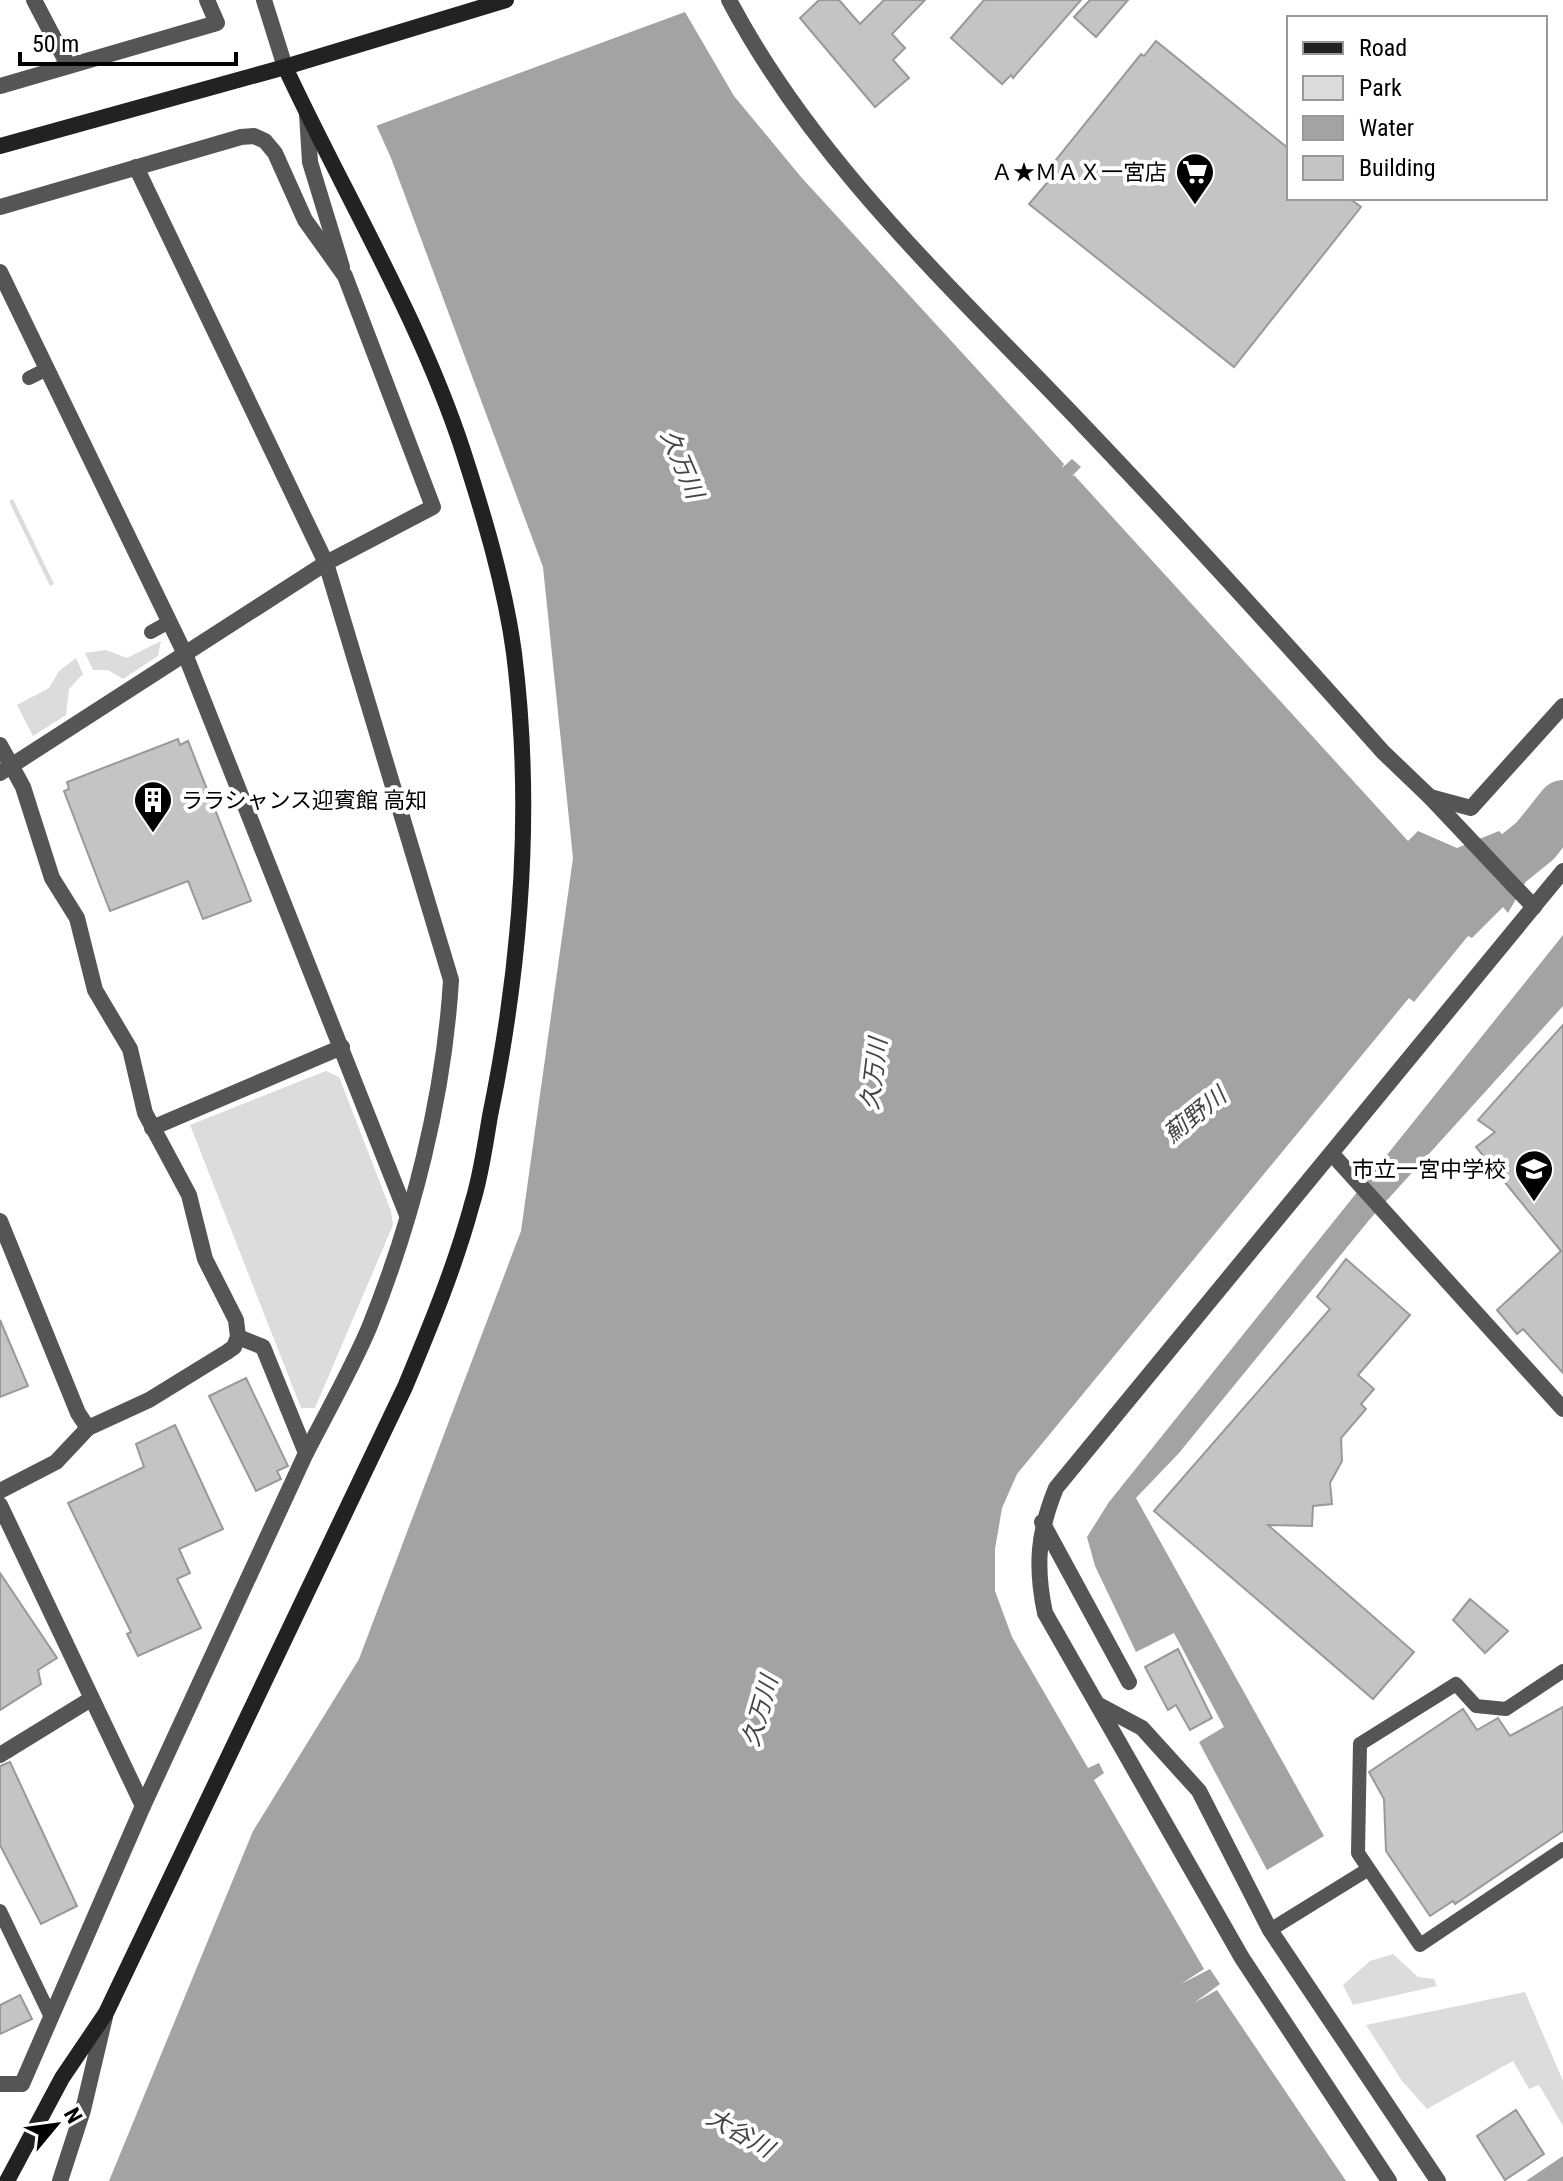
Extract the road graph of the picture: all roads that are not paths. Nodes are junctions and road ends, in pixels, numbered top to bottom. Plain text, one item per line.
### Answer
1 (34, 0) edge
2 (207, 0) edge
3 (264, 0) edge
4 (506, 0) edge
5 (729, 0) edge
6 (68, 65) junction
7 (285, 67) junction
8 (0, 86) edge
9 (307, 114) junction
10 (0, 146) edge
11 (136, 167) junction
12 (0, 207) edge
13 (0, 272) edge
14 (345, 276) junction
15 (47, 369) junction
16 (29, 378) dead end
17 (326, 563) junction
18 (169, 622) junction
19 (151, 632) dead end
20 (185, 654) junction
21 (1563, 706) edge
22 (0, 745) edge
23 (6, 769) edge
24 (1430, 797) junction
25 (1563, 871) edge
26 (1534, 907) junction
27 (342, 1047) junction
28 (152, 1128) junction
29 (1333, 1155) junction
30 (407, 1215) junction
31 (0, 1221) edge
32 (238, 1337) junction
33 (1563, 1409) edge
34 (88, 1428) junction
35 (306, 1453) junction
36 (0, 1491) edge
37 (0, 1505) edge
38 (1042, 1522) junction
39 (1563, 1671) edge
40 (1129, 1682) dead end
41 (91, 1699) junction
42 (1097, 1704) junction
43 (0, 1755) edge
44 (143, 1806) junction
45 (1563, 1849) edge
46 (1367, 1870) junction
47 (0, 1911) edge
48 (1270, 1930) junction
49 (106, 2013) junction
50 (51, 2017) junction
51 (0, 2084) edge
52 (0, 2176) edge
53 (7, 2181) edge
54 (60, 2181) edge
55 (1389, 2181) edge
56 (1438, 2181) edge

1 - 6 street
2 - 6 street
3 - 7 street
4 - 7 street
5 - 24 street
6 - 8 street
7 - 9 street
7 - 10 street
9 - 14 street
9 - 49 street
11 - 12 street
11 - 14 street
11 - 17 street
13 - 15 street
14 - 17 street
15 - 16 lane
15 - 18 street
17 - 20 street
17 - 30 street
18 - 19 lane
18 - 20 street
20 - 23 street
20 - 27 street
21 - 24 street
22 - 23 street
23 - 28 street
24 - 26 street
25 - 26 street
26 - 29 street
27 - 28 street
27 - 30 street
28 - 32 street
29 - 33 street
29 - 38 street
30 - 35 street
31 - 34 street
32 - 34 street
32 - 35 street
34 - 36 street
35 - 44 street
37 - 41 street
38 - 40 street
38 - 42 street
39 - 46 lane
41 - 43 street
41 - 44 street
42 - 48 street
42 - 55 street
44 - 50 street
45 - 46 lane
46 - 48 lane
47 - 50 lane
48 - 56 street
49 - 53 street
49 - 54 street
50 - 51 street
52 - 53 street

